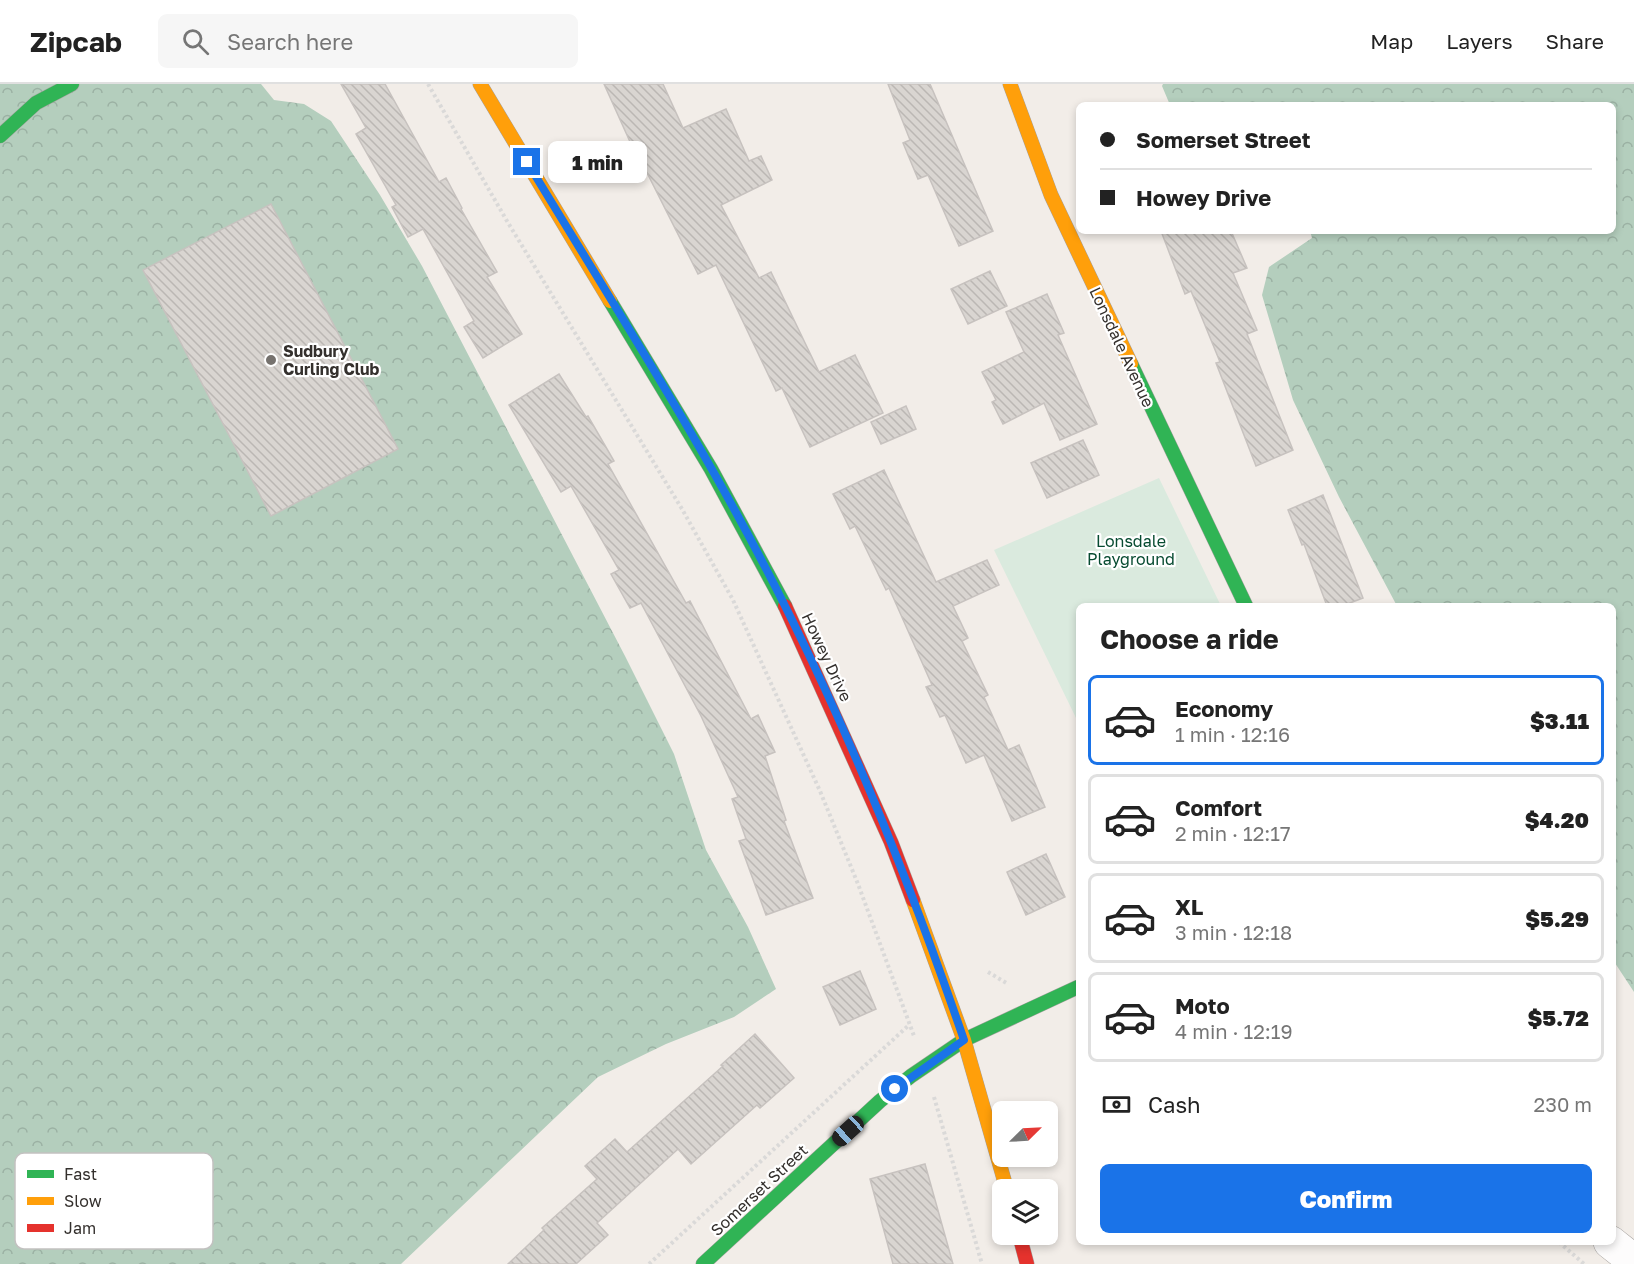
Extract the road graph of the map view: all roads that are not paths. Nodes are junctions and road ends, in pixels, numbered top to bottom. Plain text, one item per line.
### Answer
1 (72, 84) edge
2 (480, 84) edge
3 (1010, 84) edge
4 (0, 136) edge
5 (1245, 603) edge
6 (1076, 988) edge
7 (964, 1040) junction
8 (1004, 1179) edge
9 (1022, 1245) edge
10 (1614, 1245) edge
11 (1634, 1261) edge
12 (703, 1264) edge
13 (1027, 1264) edge

1 - 4 main road
2 - 7 main road, Howey Drive
3 - 5 main road, Lonsdale Avenue
6 - 7 main road, Somerset Street
7 - 8 main road, Howey Drive
7 - 12 main road, Somerset Street
9 - 13 main road
10 - 11 street

